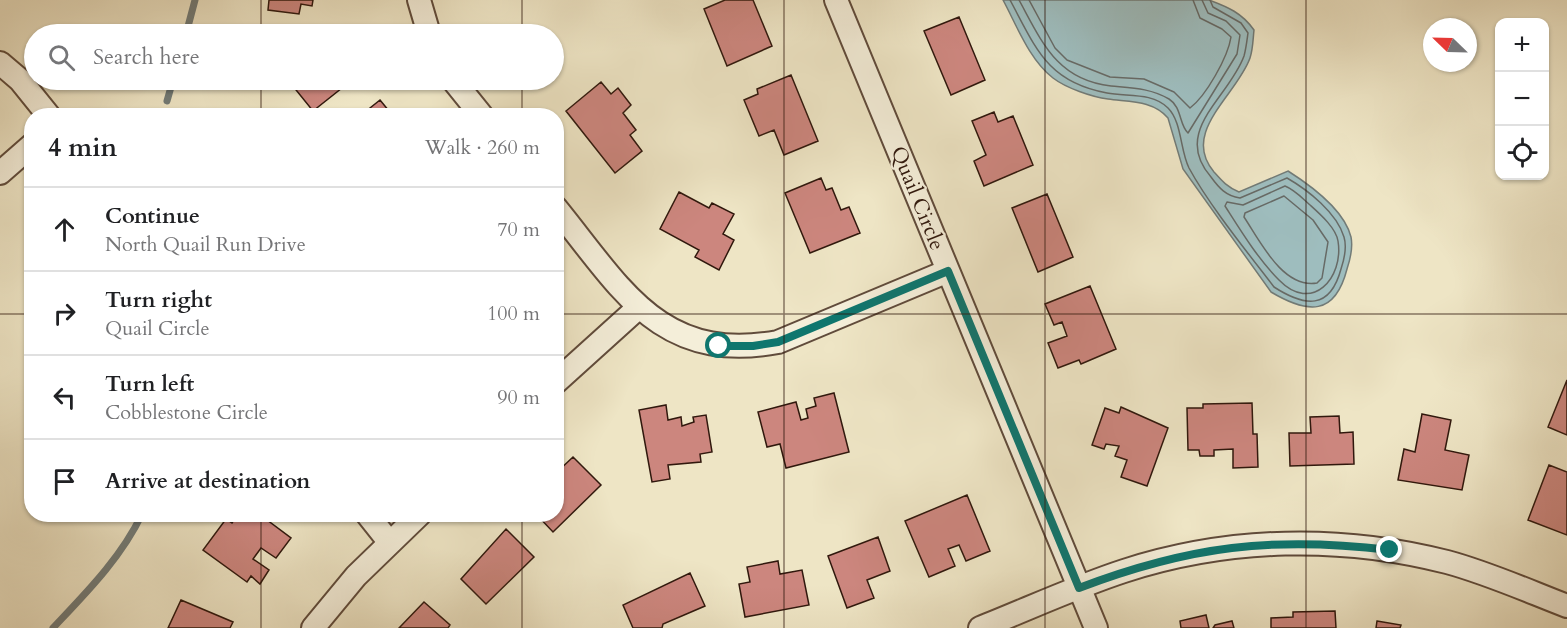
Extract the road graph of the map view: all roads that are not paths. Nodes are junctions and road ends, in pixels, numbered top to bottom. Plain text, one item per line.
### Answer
1 (419, 0) edge
2 (836, 0) edge
3 (426, 24) edge
4 (0, 63) edge
5 (24, 85) edge
6 (28, 90) edge
7 (461, 90) edge
8 (43, 108) edge
9 (476, 108) edge
10 (24, 152) edge
11 (0, 173) edge
12 (564, 218) edge
13 (948, 271) junction
14 (639, 307) junction
15 (564, 375) edge
16 (373, 522) edge
17 (412, 522) edge
18 (390, 543) junction
19 (1079, 588) junction
20 (1567, 606) edge
21 (313, 628) edge
22 (980, 628) edge
23 (1096, 628) edge

1 - 3 street
2 - 13 street, Quail Circle
4 - 5 street
6 - 8 street
7 - 9 street
10 - 11 street
12 - 14 street
13 - 14 street
13 - 19 street, Quail Circle
14 - 15 street
16 - 18 street
17 - 18 street
18 - 21 street
19 - 20 street
19 - 22 street
19 - 23 street, Quail Circle

